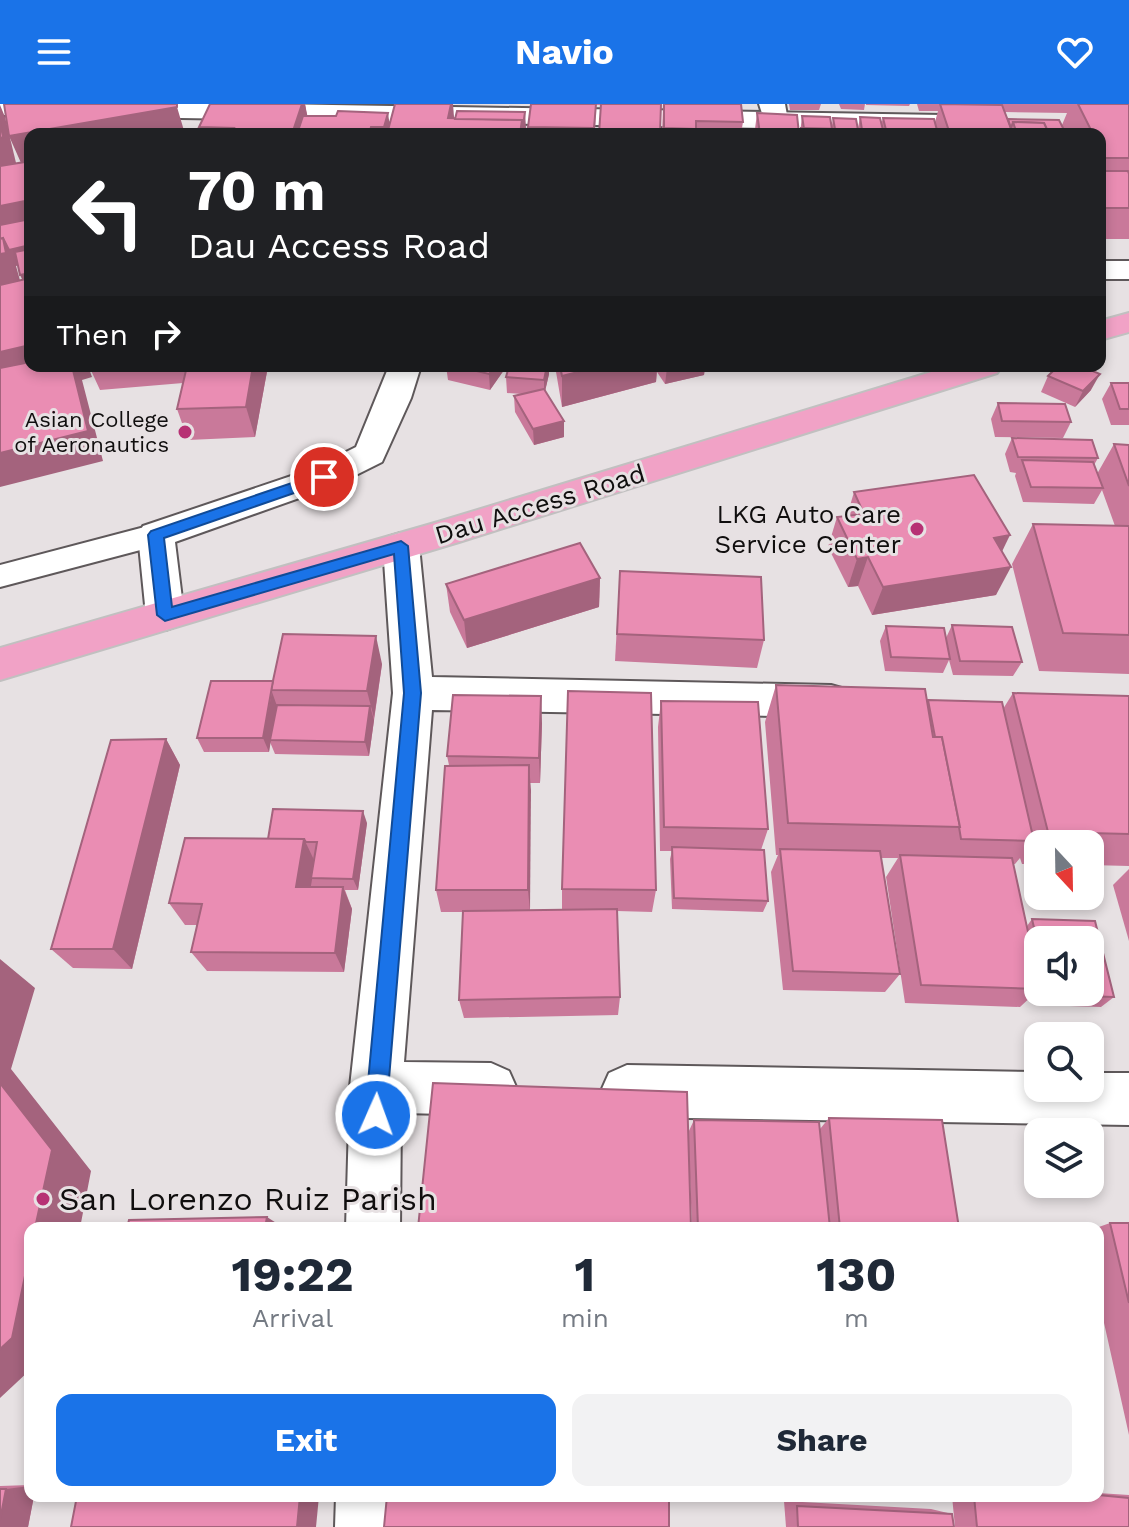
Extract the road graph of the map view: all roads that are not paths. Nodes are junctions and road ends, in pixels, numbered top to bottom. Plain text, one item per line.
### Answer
1 (0, 107) edge
2 (212, 110) junction
3 (773, 112) edge
4 (975, 124) edge
5 (203, 128) edge
6 (1106, 270) edge
7 (1129, 270) edge
8 (1129, 322) edge
9 (1106, 329) edge
10 (403, 372) edge
11 (966, 372) edge
12 (156, 535) junction
13 (401, 546) junction
14 (0, 576) edge
15 (165, 615) junction
16 (0, 664) edge
17 (413, 693) junction
18 (874, 702) edge
19 (376, 1087) junction
20 (1129, 1099) edge
21 (373, 1222) edge
22 (367, 1502) edge
23 (366, 1527) edge

1 - 2 street
2 - 3 street
2 - 5 street
3 - 4 street
6 - 7 street
8 - 9 main road
10 - 12 street
11 - 13 main road, Dau Access Road
12 - 14 lane
12 - 15 street
13 - 15 main road, Dau Access Road
13 - 17 street
15 - 16 main road, Dau Access Road
17 - 18 street
17 - 19 street
19 - 20 street
19 - 21 street
22 - 23 street

